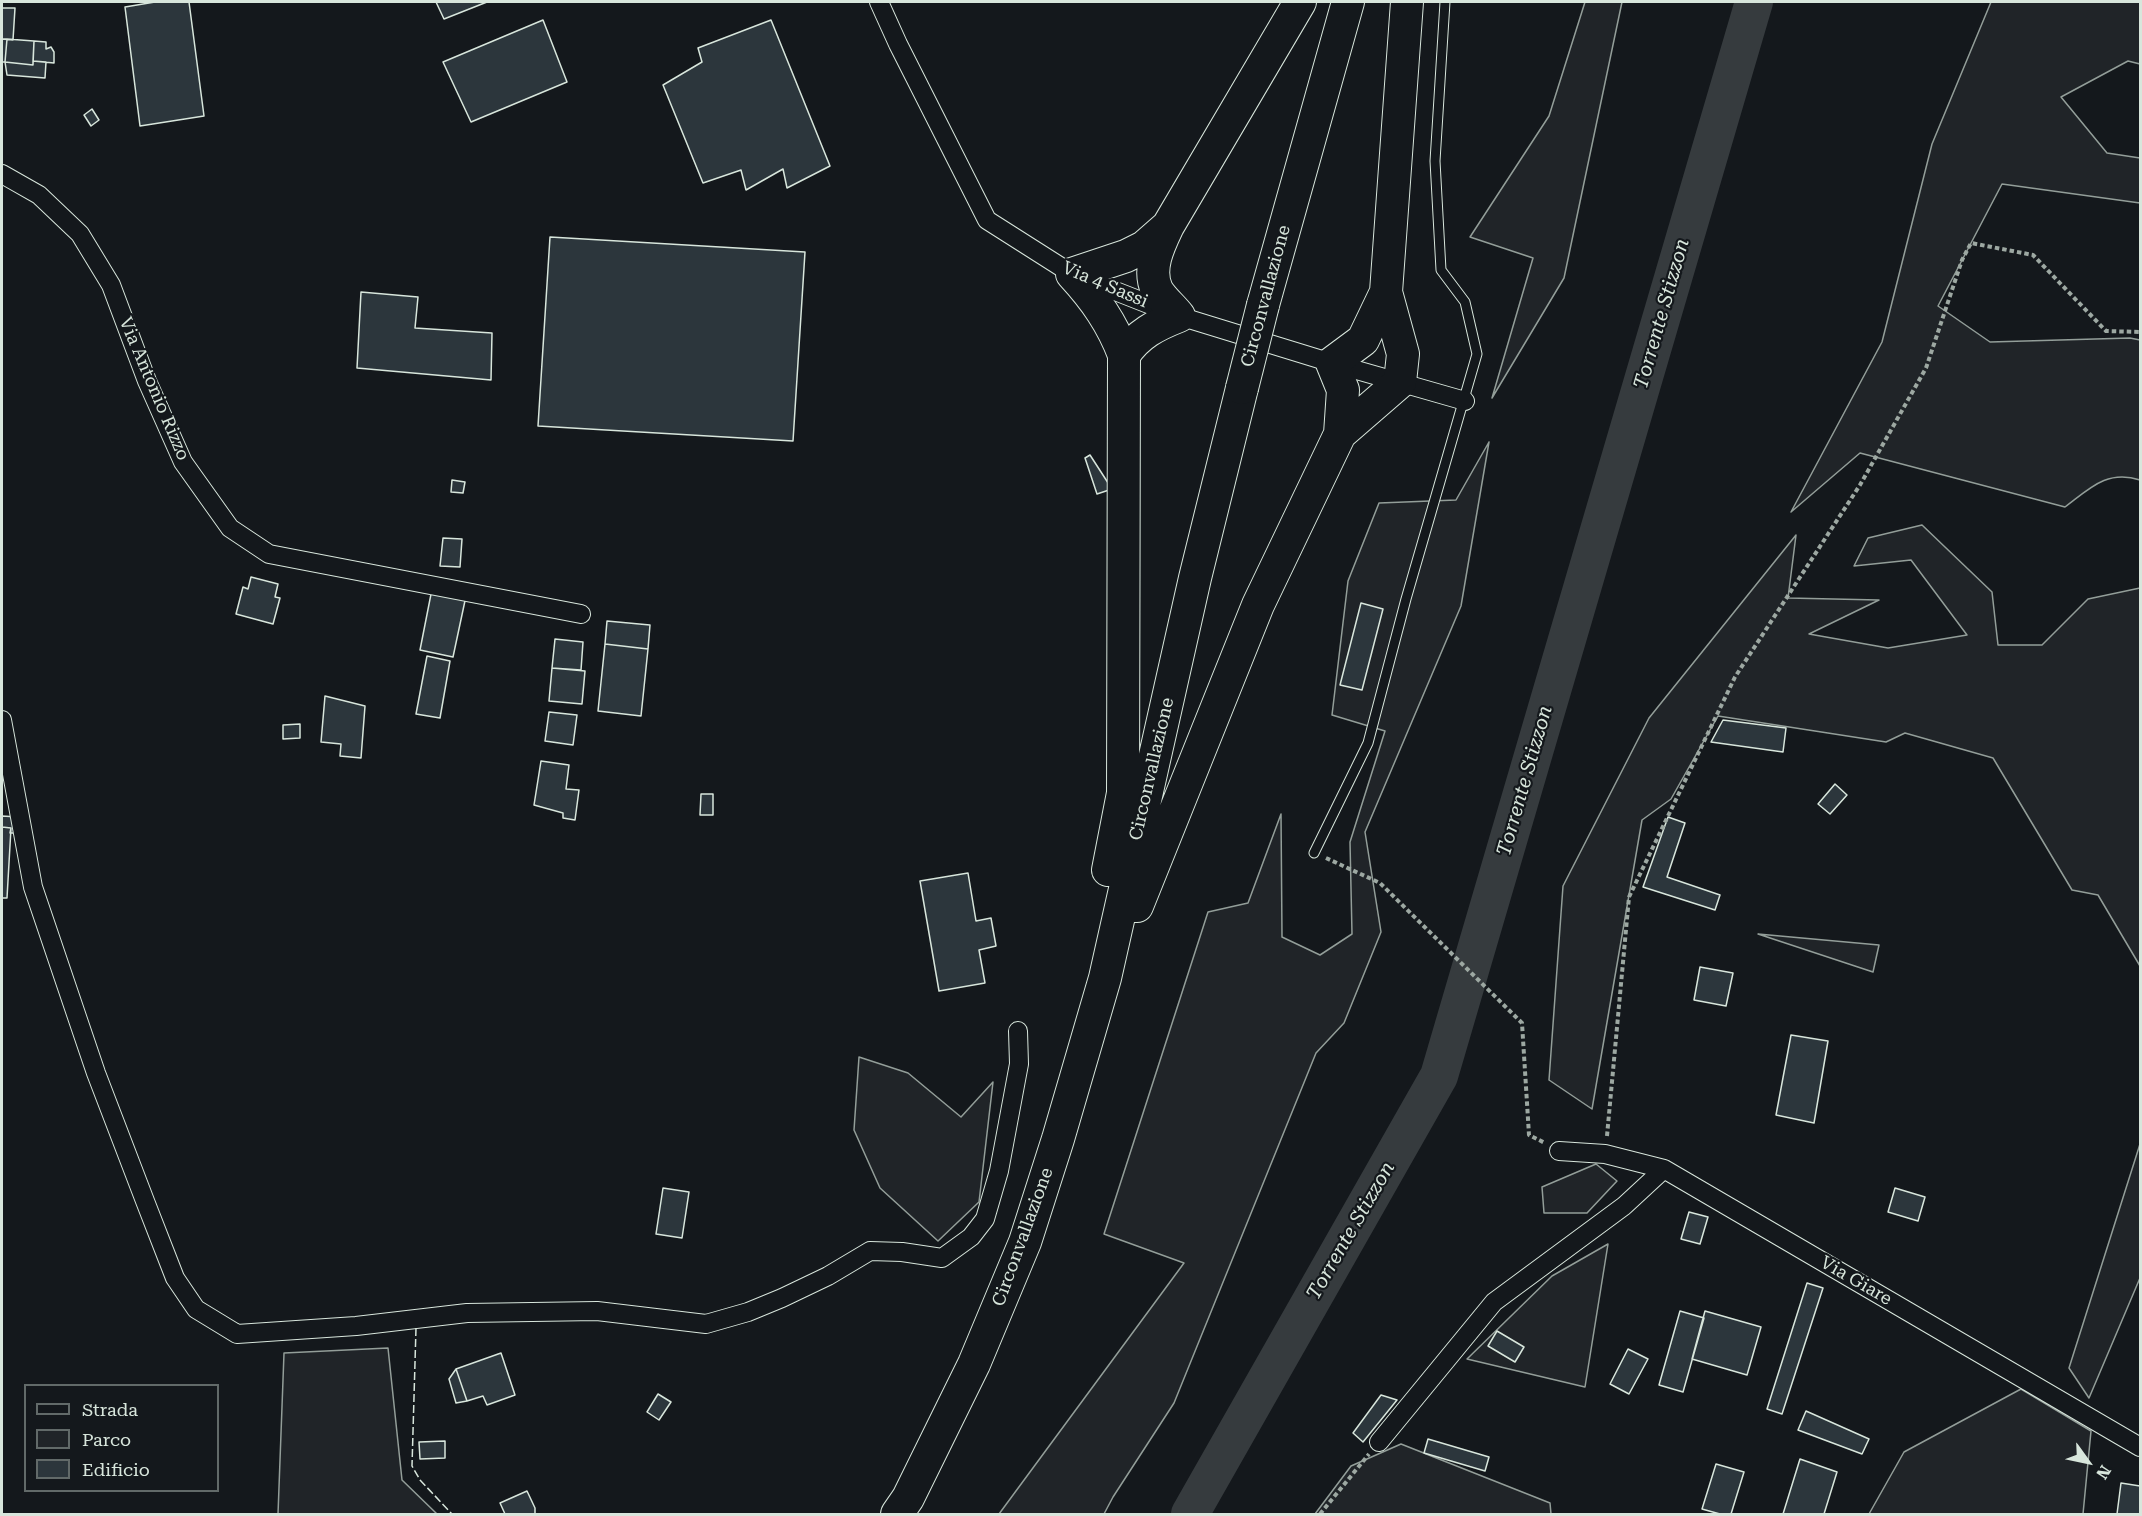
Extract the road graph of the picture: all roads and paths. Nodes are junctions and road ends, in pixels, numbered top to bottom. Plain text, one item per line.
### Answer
1 (879, 2) edge
2 (1300, 2) edge
3 (1348, 2) edge
4 (1407, 2) edge
5 (1445, 2) edge
6 (2, 174) edge
7 (1168, 226) junction
8 (1072, 274) junction
9 (1386, 292) junction
10 (1179, 316) junction
11 (2140, 332) edge
12 (1124, 355) junction
13 (1332, 363) junction
14 (1400, 382) junction
15 (1465, 401) junction
16 (1340, 434) junction
17 (581, 614) dead end
18 (2, 720) edge
19 (1314, 853) joint
20 (1117, 925) junction
21 (1018, 1031) dead end
22 (1558, 1151) joint
23 (1605, 1154) junction
24 (1664, 1169) junction
25 (1379, 1442) joint
26 (2140, 1447) edge
27 (897, 1515) edge
28 (1320, 1515) edge

1 - 8 street, Via 4 Sassi
2 - 7 highway
3 - 20 highway, Circonvallazione, bridge
4 - 9 highway
5 - 15 lane
6 - 17 street, Via Antonio Rizzo
7 - 8 highway
7 - 10 highway
8 - 10 street, Via 4 Sassi
8 - 12 highway
9 - 13 highway
9 - 14 highway
10 - 12 highway
10 - 13 street, Via 4 Sassi
11 - 23 path
12 - 20 highway
13 - 14 street, Via 4 Sassi
13 - 16 highway
14 - 15 street, Via 4 Sassi
14 - 16 highway
15 - 19 lane
16 - 20 highway
18 - 21 street
19 - 22 path
20 - 27 highway, Circonvallazione
22 - 23 street, Via Giare
23 - 24 street, Via Giare
24 - 25 street
24 - 26 street, Via Giare
25 - 28 path

